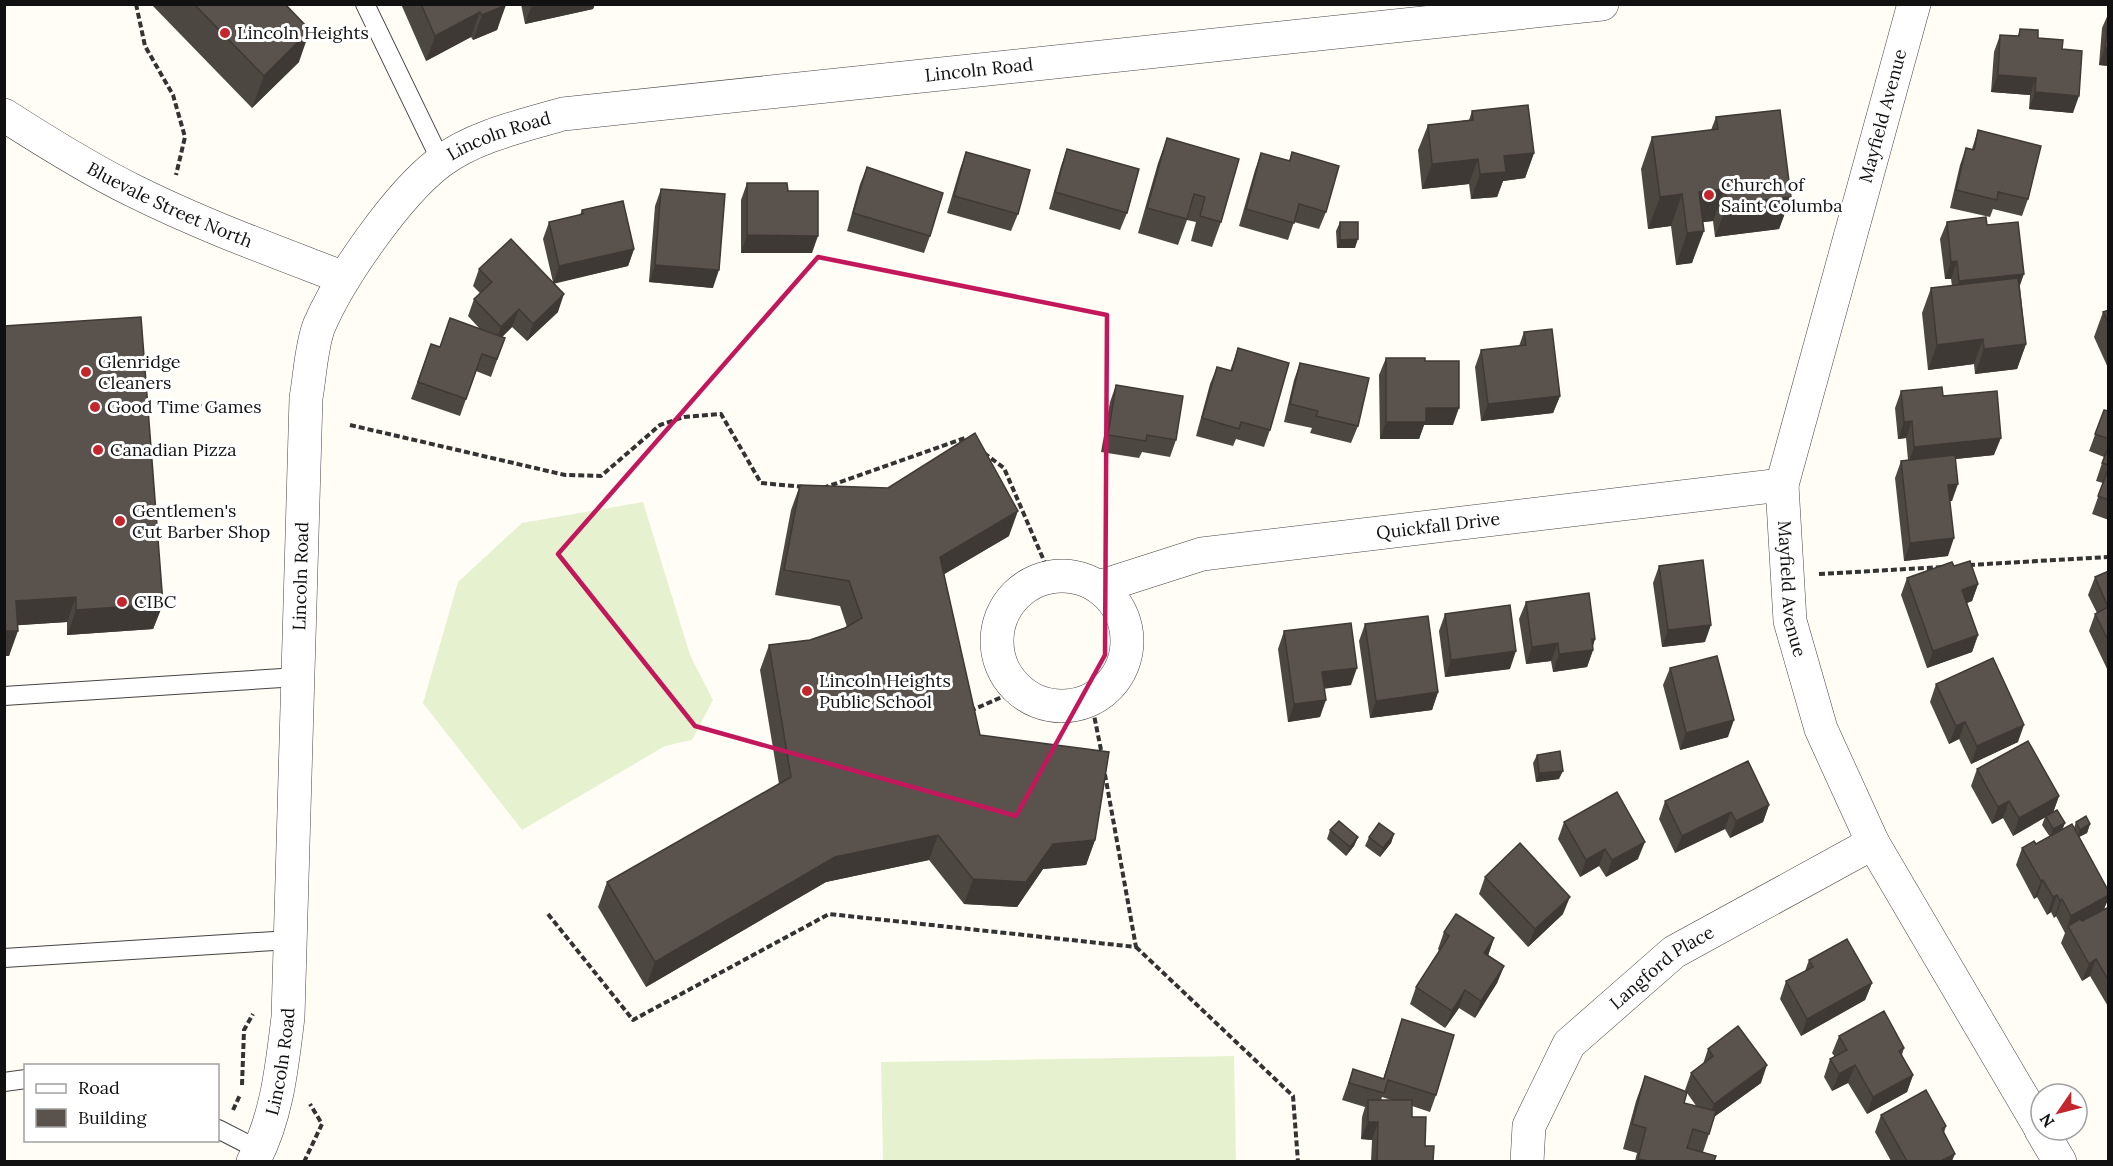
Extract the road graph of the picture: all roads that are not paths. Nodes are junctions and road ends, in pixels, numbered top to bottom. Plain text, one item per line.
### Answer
1 (365, 4) edge
2 (1602, 4) edge
3 (1914, 4) edge
4 (4, 115) edge
5 (441, 161) junction
6 (344, 278) junction
7 (1782, 485) junction
8 (1099, 587) junction
9 (298, 677) junction
10 (4, 696) edge
11 (1873, 843) junction
12 (290, 940) junction
13 (4, 958) edge
14 (24, 1078) edge
15 (4, 1082) edge
16 (2029, 1110) edge
17 (220, 1130) edge
18 (2048, 1142) edge
19 (256, 1156) edge
20 (1527, 1161) edge
21 (2060, 1161) edge

1 - 5 lane
2 - 5 street, Lincoln Road
3 - 7 street, Mayfield Avenue
4 - 6 street, Bluevale Street North
5 - 6 street, Lincoln Road
6 - 9 street, Lincoln Road
7 - 8 street, Quickfall Drive
7 - 11 street, Mayfield Avenue
8 - 8 street
9 - 10 lane
9 - 12 street, Lincoln Road
11 - 16 street, Mayfield Avenue
11 - 20 street, Langford Place
12 - 13 lane
12 - 19 street, Lincoln Road
14 - 15 lane
17 - 19 lane
18 - 21 street, Mayfield Avenue

